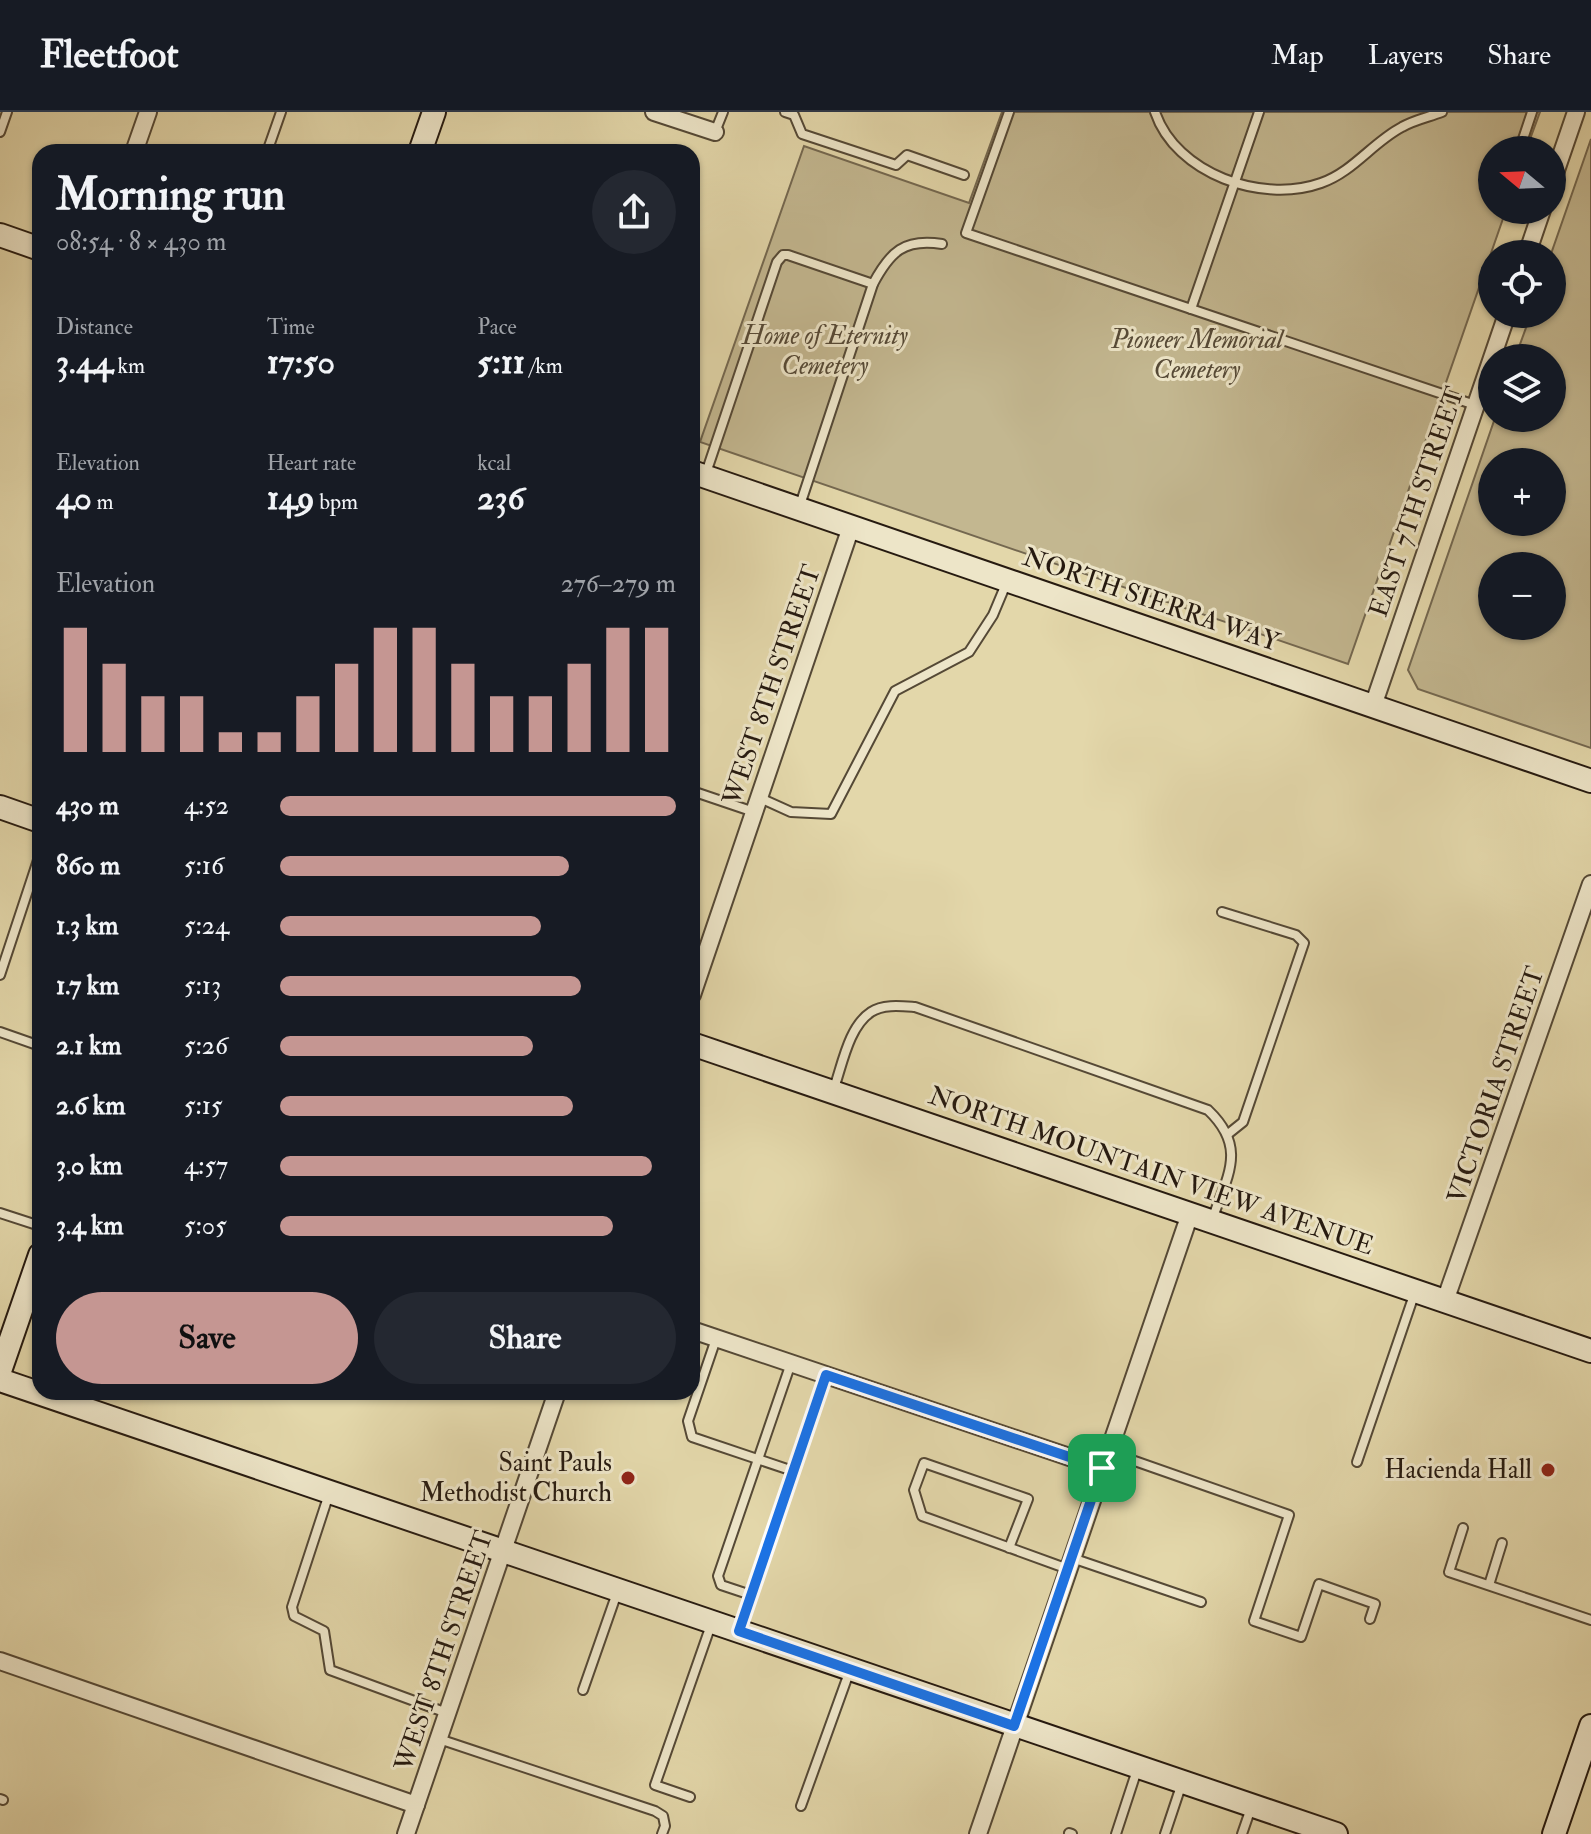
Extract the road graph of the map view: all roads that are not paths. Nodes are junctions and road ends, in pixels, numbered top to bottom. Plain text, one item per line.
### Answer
1 (7, 112) edge
2 (148, 112) edge
3 (281, 112) edge
4 (434, 112) edge
5 (654, 112) edge
6 (723, 112) edge
7 (785, 112) edge
8 (1009, 112) edge
9 (1155, 112) edge
10 (1259, 112) edge
11 (1442, 112) edge
12 (1532, 112) edge
13 (1576, 112) edge
14 (0, 132) edge
15 (715, 132) joint
16 (1524, 136) edge
17 (1566, 141) edge
18 (137, 144) edge
19 (270, 144) edge
20 (423, 144) edge
21 (964, 175) dead end
22 (1234, 183) junction
23 (0, 235) edge
24 (942, 244) dead end
25 (32, 246) edge
26 (873, 284) junction
27 (1191, 309) junction
28 (1502, 328) edge
29 (1476, 406) junction
30 (700, 470) edge
31 (700, 476) edge
32 (799, 509) junction
33 (851, 527) junction
34 (1007, 581) junction
35 (1373, 706) junction
36 (1591, 781) edge
37 (700, 793) edge
38 (757, 805) junction
39 (0, 807) edge
40 (32, 818) edge
41 (32, 878) edge
42 (1591, 884) edge
43 (1222, 912) dead end
44 (700, 972) edge
45 (0, 975) edge
46 (0, 1032) edge
47 (32, 1043) edge
48 (700, 1047) edge
49 (833, 1092) junction
50 (1228, 1134) junction
51 (0, 1213) edge
52 (1201, 1218) junction
53 (32, 1223) edge
54 (32, 1278) edge
55 (1416, 1291) junction
56 (1445, 1301) junction
57 (700, 1333) edge
58 (716, 1339) junction
59 (1591, 1351) edge
60 (791, 1363) junction
61 (0, 1371) edge
62 (826, 1375) junction
63 (0, 1380) edge
64 (700, 1386) edge
65 (32, 1391) edge
66 (59, 1400) edge
67 (554, 1400) edge
68 (695, 1400) edge
69 (758, 1459) junction
70 (1105, 1460) junction
71 (1357, 1462) dead end
72 (793, 1471) junction
73 (330, 1491) junction
74 (1463, 1528) dead end
75 (1502, 1543) dead end
76 (1009, 1548) junction
77 (503, 1550) junction
78 (1070, 1564) junction
79 (1489, 1585) junction
80 (619, 1589) junction
81 (751, 1595) junction
82 (1201, 1602) dead end
83 (1370, 1619) dead end
84 (1591, 1620) edge
85 (712, 1622) junction
86 (739, 1631) junction
87 (0, 1661) edge
88 (850, 1669) junction
89 (583, 1690) dead end
90 (447, 1714) junction
91 (1014, 1726) junction
92 (1591, 1726) edge
93 (439, 1739) junction
94 (1138, 1767) junction
95 (1183, 1783) junction
96 (690, 1797) dead end
97 (416, 1805) junction
98 (801, 1806) dead end
99 (1252, 1806) junction
100 (406, 1834) edge
101 (662, 1834) edge
102 (978, 1834) edge
103 (1116, 1834) edge
104 (1165, 1834) edge
105 (1242, 1834) edge
106 (1336, 1834) edge
107 (1554, 1834) edge

1 - 14 lane
2 - 18 street
3 - 19 lane
4 - 20 street
5 - 15 street
6 - 15 lane
7 - 21 lane
8 - 27 lane
9 - 22 lane
10 - 22 lane
11 - 22 lane
12 - 16 lane
13 - 17 street
22 - 27 lane
23 - 25 street
24 - 26 lane
26 - 30 lane
26 - 32 lane
27 - 29 lane
28 - 29 street, EAST 7TH STREET
29 - 35 street, EAST 7TH STREET
31 - 32 street, NORTH SIERRA WAY
32 - 33 street, NORTH SIERRA WAY
33 - 34 street, NORTH SIERRA WAY
33 - 38 street, WEST 8TH STREET
34 - 35 street, NORTH SIERRA WAY
34 - 38 lane
35 - 36 street, NORTH SIERRA WAY
37 - 38 lane
38 - 44 street, WEST 8TH STREET
39 - 40 street
41 - 45 lane
42 - 56 street, VICTORIA STREET
43 - 50 lane
46 - 47 lane
48 - 49 street, NORTH MOUNTAIN VIEW AVENUE
49 - 50 lane
49 - 52 street, NORTH MOUNTAIN VIEW AVENUE
50 - 52 lane
51 - 53 lane
52 - 55 street, NORTH MOUNTAIN VIEW AVENUE
52 - 70 street
54 - 61 street
55 - 56 street, NORTH MOUNTAIN VIEW AVENUE
55 - 71 lane
56 - 59 street, NORTH MOUNTAIN VIEW AVENUE
57 - 58 street
58 - 60 street
58 - 64 lane
60 - 62 street
60 - 69 lane
62 - 70 street
62 - 72 lane
63 - 65 street
66 - 73 street
67 - 77 street, WEST 8TH STREET
68 - 69 lane
69 - 72 lane
69 - 81 lane
70 - 78 street
70 - 83 lane
72 - 81 lane
73 - 77 street
73 - 90 lane
74 - 79 lane
75 - 79 lane
76 - 76 lane
76 - 78 lane
77 - 80 street
77 - 90 street, WEST 8TH STREET
78 - 82 lane
78 - 91 street
79 - 84 lane
80 - 85 street
80 - 89 lane
81 - 86 lane
85 - 86 street
85 - 96 lane
86 - 88 street
87 - 97 street
88 - 91 street
88 - 98 lane
90 - 93 street, WEST 8TH STREET
91 - 94 street
91 - 102 street
92 - 107 street
93 - 97 street, WEST 8TH STREET
93 - 101 lane
94 - 95 street
94 - 103 lane
95 - 99 street
95 - 104 lane
97 - 100 street, WEST 8TH STREET
99 - 105 lane
99 - 106 street

